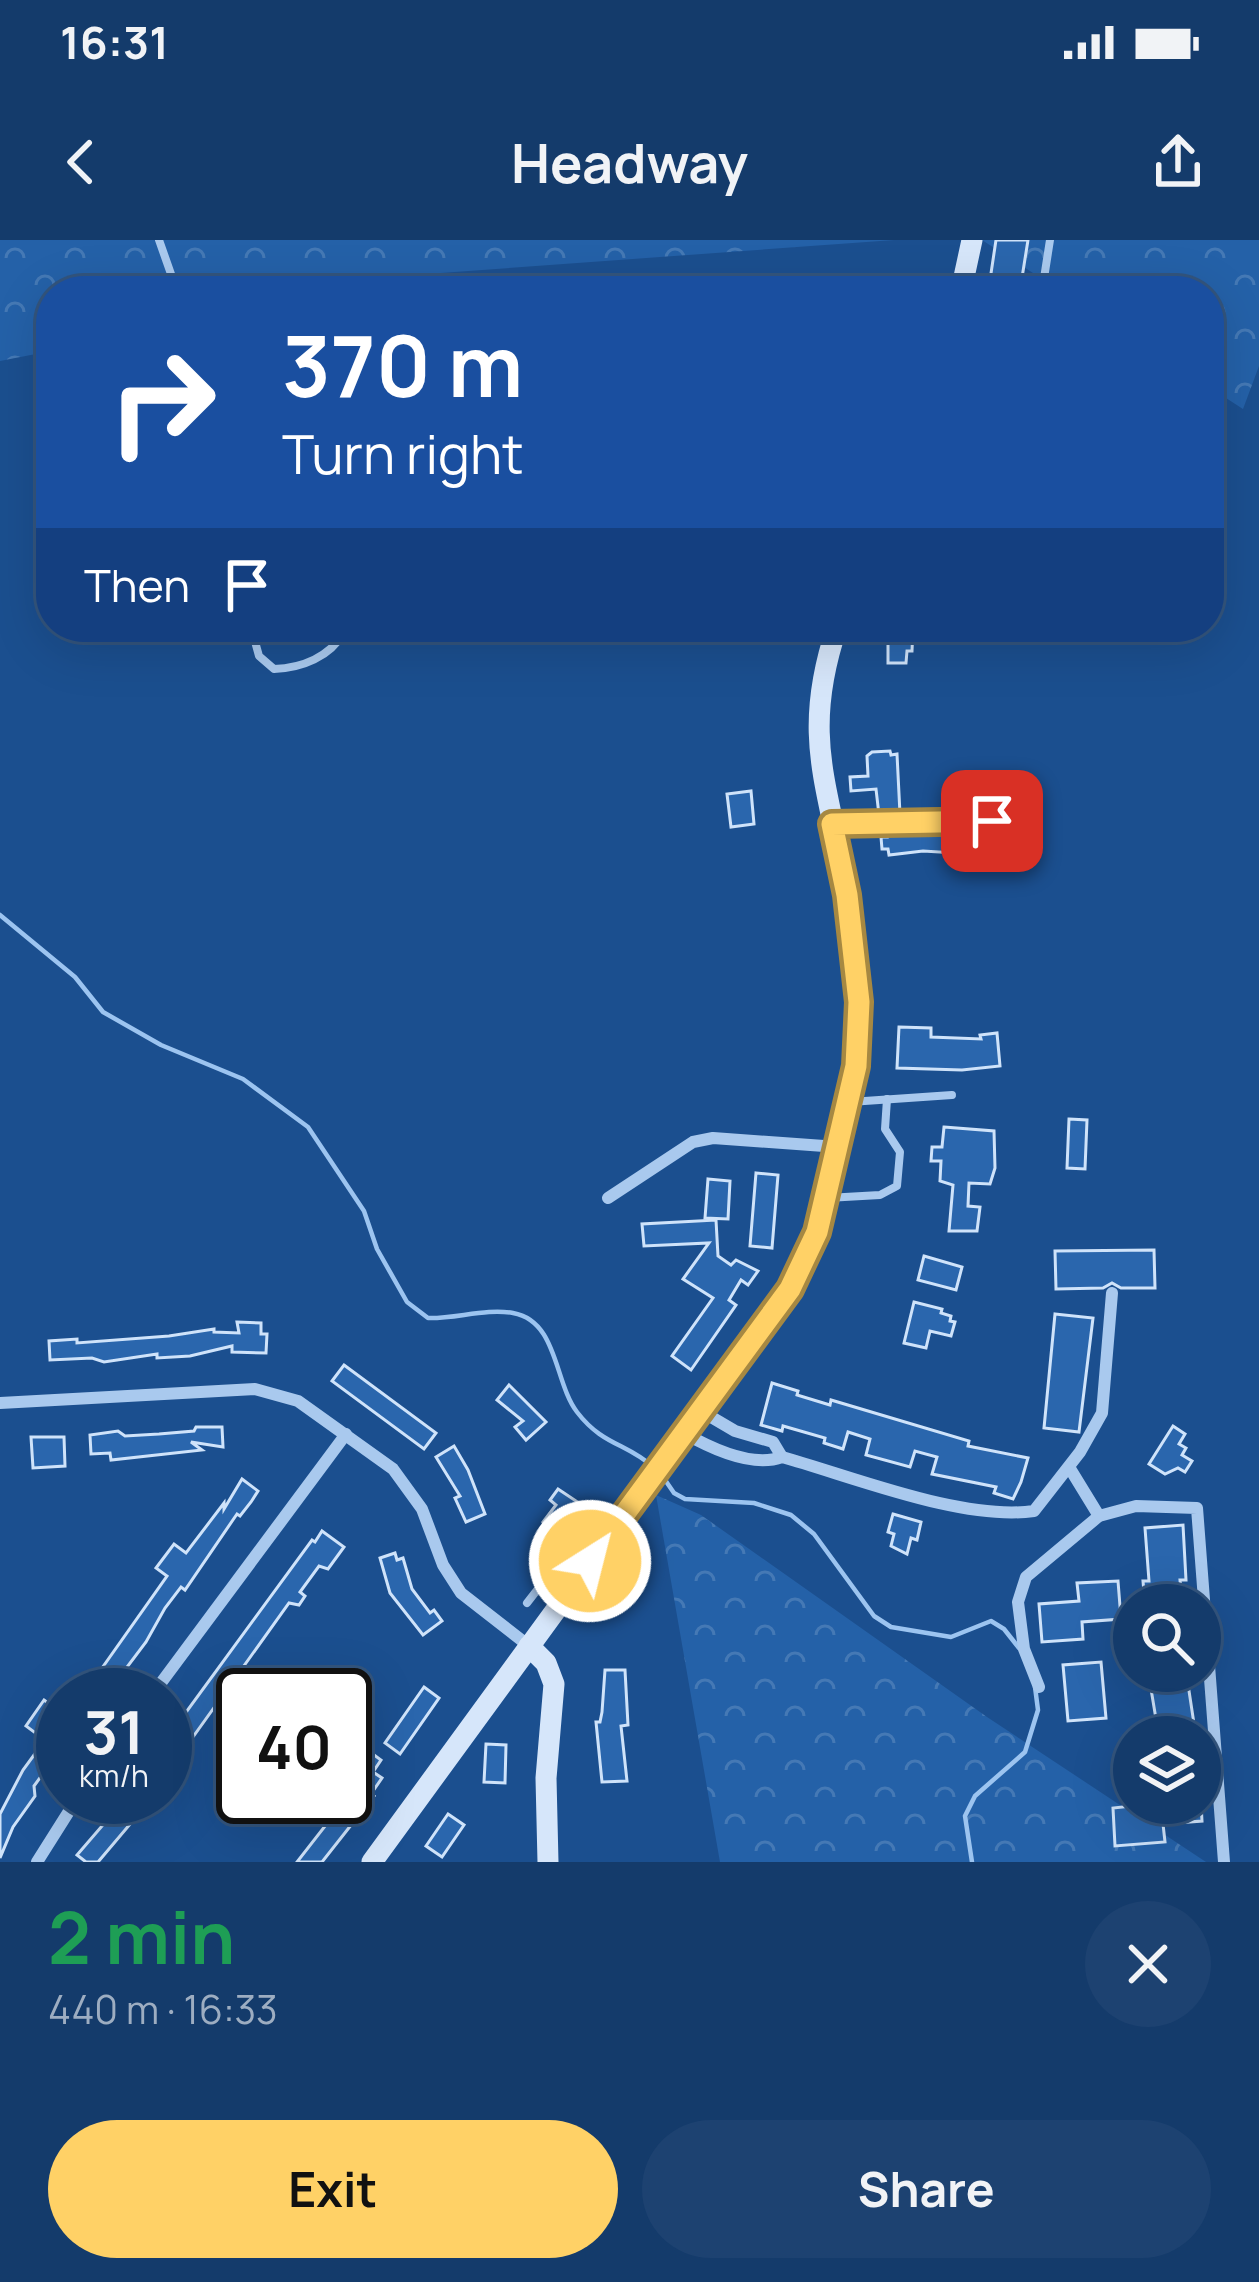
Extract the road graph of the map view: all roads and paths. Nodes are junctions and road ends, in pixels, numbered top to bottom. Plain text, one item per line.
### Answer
1 (159, 240) edge
2 (972, 240) edge
3 (1050, 240) edge
4 (172, 276) edge
5 (964, 276) edge
6 (1044, 276) edge
7 (255, 642) edge
8 (338, 642) edge
9 (833, 642) edge
10 (992, 821) dead end
11 (832, 824) junction
12 (952, 1095) dead end
13 (887, 1099) junction
14 (848, 1102) junction
15 (838, 1148) junction
16 (608, 1198) dead end
17 (825, 1198) junction
18 (1112, 1293) dead end
19 (0, 1403) edge
20 (701, 1411) junction
21 (739, 1432) junction
22 (684, 1433) junction
23 (346, 1434) junction
24 (732, 1453) junction
25 (782, 1457) junction
26 (1069, 1467) junction
27 (1099, 1516) junction
28 (563, 1599) junction
29 (527, 1604) dead end
30 (529, 1646) junction
31 (172, 1668) edge
32 (1039, 1687) dead end
33 (59, 1824) edge
34 (38, 1862) edge
35 (372, 1862) edge
36 (548, 1862) edge
37 (1224, 1862) edge

1 - 4 lane
2 - 5 street
3 - 6 lane
7 - 8 lane
9 - 11 street
10 - 11 lane
11 - 14 street
12 - 13 lane
13 - 14 lane
13 - 17 lane
14 - 15 street
15 - 16 street
15 - 17 street
17 - 20 street
18 - 26 street
19 - 23 street
20 - 21 street
20 - 22 street
21 - 24 street
21 - 25 street
22 - 24 street
22 - 28 street
23 - 30 street
23 - 31 street
24 - 25 street
25 - 26 street
26 - 27 street
27 - 32 street
27 - 37 street
28 - 29 lane
28 - 30 street
30 - 35 street
30 - 36 street
33 - 34 street

